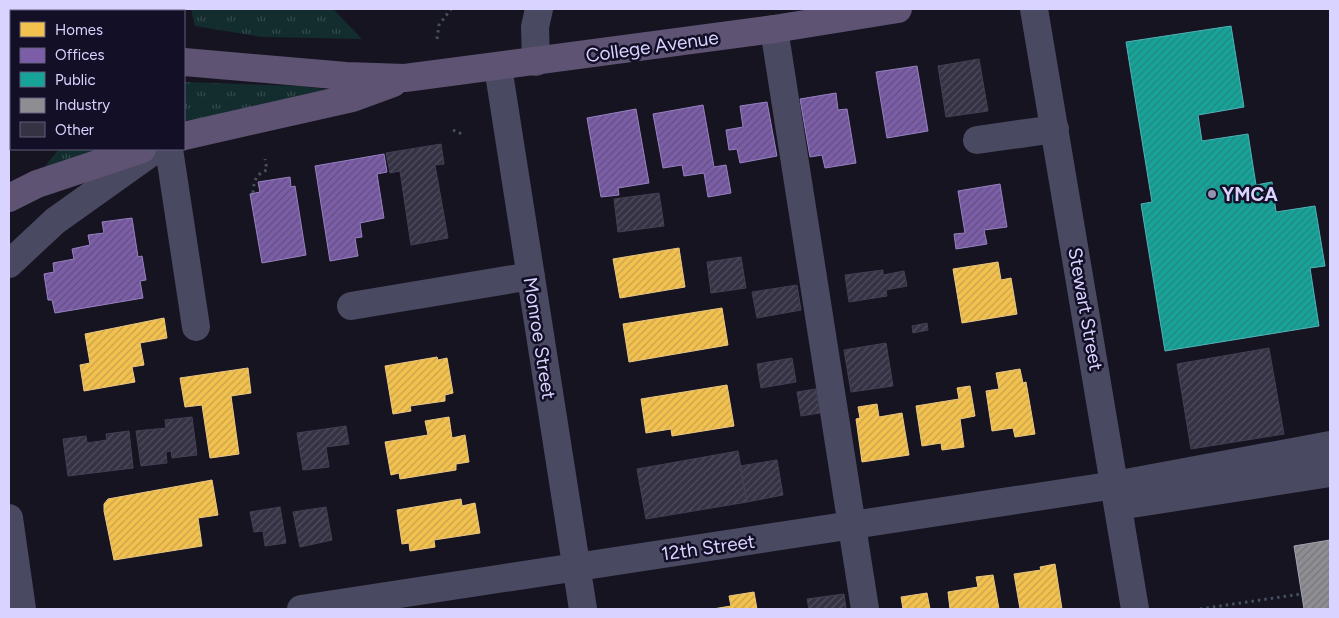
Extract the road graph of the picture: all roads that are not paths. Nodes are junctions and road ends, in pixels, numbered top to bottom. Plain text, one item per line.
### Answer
1 (539, 9) edge
2 (898, 9) edge
3 (1034, 9) edge
4 (774, 29) junction
5 (185, 62) edge
6 (536, 62) junction
7 (498, 68) junction
8 (405, 78) junction
9 (1055, 129) junction
10 (185, 136) edge
11 (977, 140) dead end
12 (139, 150) edge
13 (155, 150) edge
14 (169, 150) edge
15 (9, 198) edge
16 (9, 264) edge
17 (531, 276) junction
18 (351, 306) dead end
19 (196, 327) dead end
20 (1330, 445) edge
21 (1330, 473) edge
22 (1117, 496) junction
23 (9, 518) edge
24 (851, 525) junction
25 (576, 567) junction
26 (22, 609) edge
27 (301, 609) edge
28 (583, 609) edge
29 (865, 609) edge
30 (1135, 609) edge

1 - 6 street
2 - 4 main road, College Avenue
3 - 9 street, Stewart Street
4 - 6 main road, College Avenue
4 - 24 street
5 - 8 main road, College Avenue
6 - 7 main road, College Avenue
7 - 8 main road, College Avenue
7 - 17 street, Monroe Street
8 - 10 main road, College Avenue
9 - 11 street
9 - 22 street, Stewart Street
12 - 15 main road
13 - 16 street
14 - 19 street
17 - 18 street
17 - 25 street, Monroe Street
20 - 22 street
21 - 22 street
22 - 24 street, 12th Street
22 - 30 street, Stewart Street
23 - 26 street
24 - 25 street, 12th Street
24 - 29 street
25 - 27 street, 12th Street
25 - 28 street, Monroe Street

